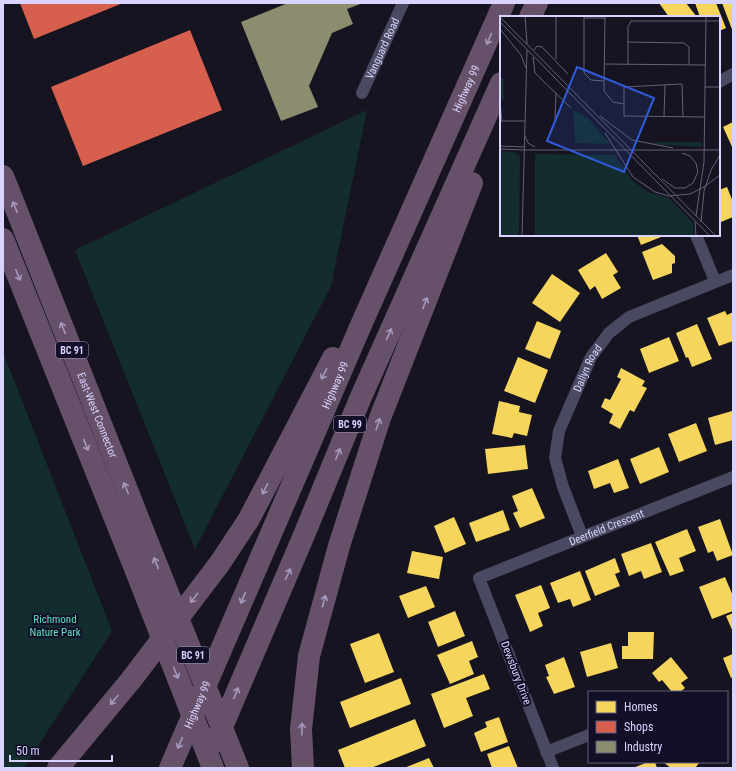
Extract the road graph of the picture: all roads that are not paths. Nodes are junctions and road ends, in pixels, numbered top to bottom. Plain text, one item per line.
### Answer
1 (403, 3) edge
2 (504, 3) edge
3 (537, 3) edge
4 (542, 3) edge
5 (530, 16) edge
6 (537, 16) edge
7 (733, 74) edge
8 (720, 81) edge
9 (500, 85) edge
10 (468, 88) junction
11 (362, 93) dead end
12 (500, 112) edge
13 (3, 176) edge
14 (696, 236) edge
15 (3, 239) edge
16 (733, 275) edge
17 (715, 281) junction
18 (733, 477) edge
19 (582, 536) junction
20 (479, 578) joint
21 (588, 735) edge
22 (546, 752) junction
23 (58, 768) edge
24 (170, 768) edge
25 (205, 768) edge
26 (213, 768) edge
27 (238, 768) edge
28 (303, 768) edge
29 (553, 768) edge

1 - 11 street, Vanguard Road
2 -> 10 highway, Highway 99 / BC 99
3 - 5 highway
4 - 6 highway
7 - 8 street
25 -> 9 highway, BC 99
10 -> 23 highway
10 -> 24 highway, Highway 99 / BC 99
28 -> 12 highway
27 -> 13 highway, East-West Connector / BC 91, bridge
14 - 17 street
15 -> 26 highway, East-West Connector / BC 91, bridge
16 - 17 street, Dallyn Road
17 - 19 street, Dallyn Road
18 - 19 street, Deerfield Crescent
19 - 20 street, Deerfield Crescent
20 - 22 street, Dewsbury Drive
21 - 22 street
22 - 29 street, Dewsbury Drive

